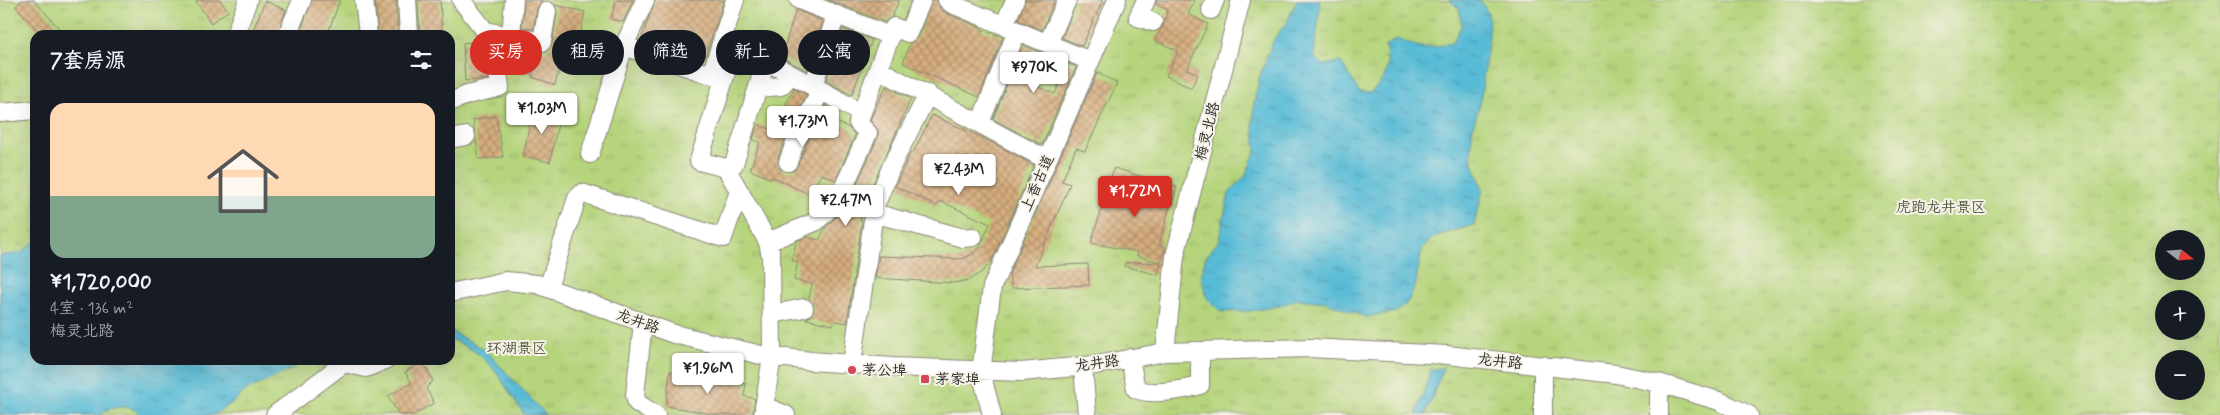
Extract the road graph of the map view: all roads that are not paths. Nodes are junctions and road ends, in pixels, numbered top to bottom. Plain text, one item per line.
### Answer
1 (248, 0) edge
2 (302, 0) edge
3 (364, 0) edge
4 (407, 0) edge
5 (461, 0) edge
6 (514, 0) edge
7 (645, 0) edge
8 (735, 0) edge
9 (799, 0) edge
10 (922, 0) edge
11 (1014, 0) edge
12 (1067, 0) edge
13 (1117, 0) edge
14 (1146, 0) edge
15 (1241, 0) edge
16 (950, 1) edge
17 (547, 11) dead end
18 (836, 15) junction
19 (1154, 22) dead end
20 (1011, 28) junction
21 (237, 30) edge
22 (290, 30) edge
23 (367, 30) edge
24 (409, 30) edge
25 (484, 30) edge
26 (512, 30) edge
27 (890, 36) junction
28 (542, 42) edge
29 (1048, 43) junction
30 (624, 46) joint
31 (1090, 61) junction
32 (878, 69) junction
33 (788, 72) edge
34 (791, 74) junction
35 (498, 75) edge
36 (615, 75) edge
37 (726, 75) edge
38 (762, 75) edge
39 (758, 88) junction
40 (817, 88) junction
41 (928, 94) junction
42 (455, 100) edge
43 (30, 110) edge
44 (0, 113) edge
45 (861, 114) junction
46 (980, 123) junction
47 (590, 154) dead end
48 (1047, 160) junction
49 (788, 162) dead end
50 (726, 168) junction
51 (739, 191) junction
52 (874, 213) junction
53 (973, 237) dead end
54 (768, 242) junction
55 (548, 288) junction
56 (455, 292) edge
57 (804, 308) dead end
58 (772, 314) junction
59 (643, 323) junction
60 (1200, 351) junction
61 (1165, 352) junction
62 (772, 356) junction
63 (1130, 358) junction
64 (852, 364) junction
65 (341, 365) edge
66 (357, 365) edge
67 (374, 365) edge
68 (1543, 365) junction
69 (1083, 366) junction
70 (981, 372) junction
71 (1659, 383) junction
72 (764, 410) edge
73 (275, 415) edge
74 (656, 415) edge
75 (786, 415) edge
76 (992, 415) edge
77 (1087, 415) edge
78 (1543, 415) edge
79 (1659, 415) edge
80 (1749, 415) edge

1 - 21 street
2 - 22 street
3 - 23 street
4 - 24 street
5 - 25 street
6 - 26 street
7 - 30 street
8 - 30 street
9 - 18 street
10 - 27 street
11 - 20 street
12 - 29 street
13 - 31 street, 上香古道
14 - 19 street
15 - 61 street, 梅灵北路
16 - 20 street
17 - 28 street
18 - 27 street
18 - 40 street
20 - 29 street
20 - 46 street
27 - 32 street
29 - 31 street
31 - 48 street, 上香古道
32 - 41 street
32 - 45 street
33 - 34 street
34 - 39 street
34 - 40 street
35 - 42 street
36 - 47 street
37 - 50 street
38 - 39 street
39 - 50 street
40 - 45 street
40 - 49 street
41 - 46 street
41 - 52 street
43 - 44 street
45 - 54 street
46 - 48 street
48 - 70 street, 上香古道
50 - 51 street
51 - 54 street
51 - 55 street
52 - 53 street
52 - 64 street
54 - 58 street
55 - 56 street, 龙井路
55 - 59 street, 龙井路
57 - 58 street
58 - 62 street
59 - 62 street, 龙井路
59 - 74 street
60 - 61 street, 龙井路
60 - 63 street
60 - 68 street, 龙井路
61 - 63 street, 龙井路
62 - 64 street, 龙井路
62 - 72 street
63 - 69 street, 龙井路
64 - 70 street, 龙井路
65 - 73 street
66 - 67 street
68 - 71 street, 龙井路
68 - 78 street
69 - 70 street, 龙井路
69 - 77 street
70 - 76 street
71 - 79 street
71 - 80 street, 龙井路
72 - 75 street

